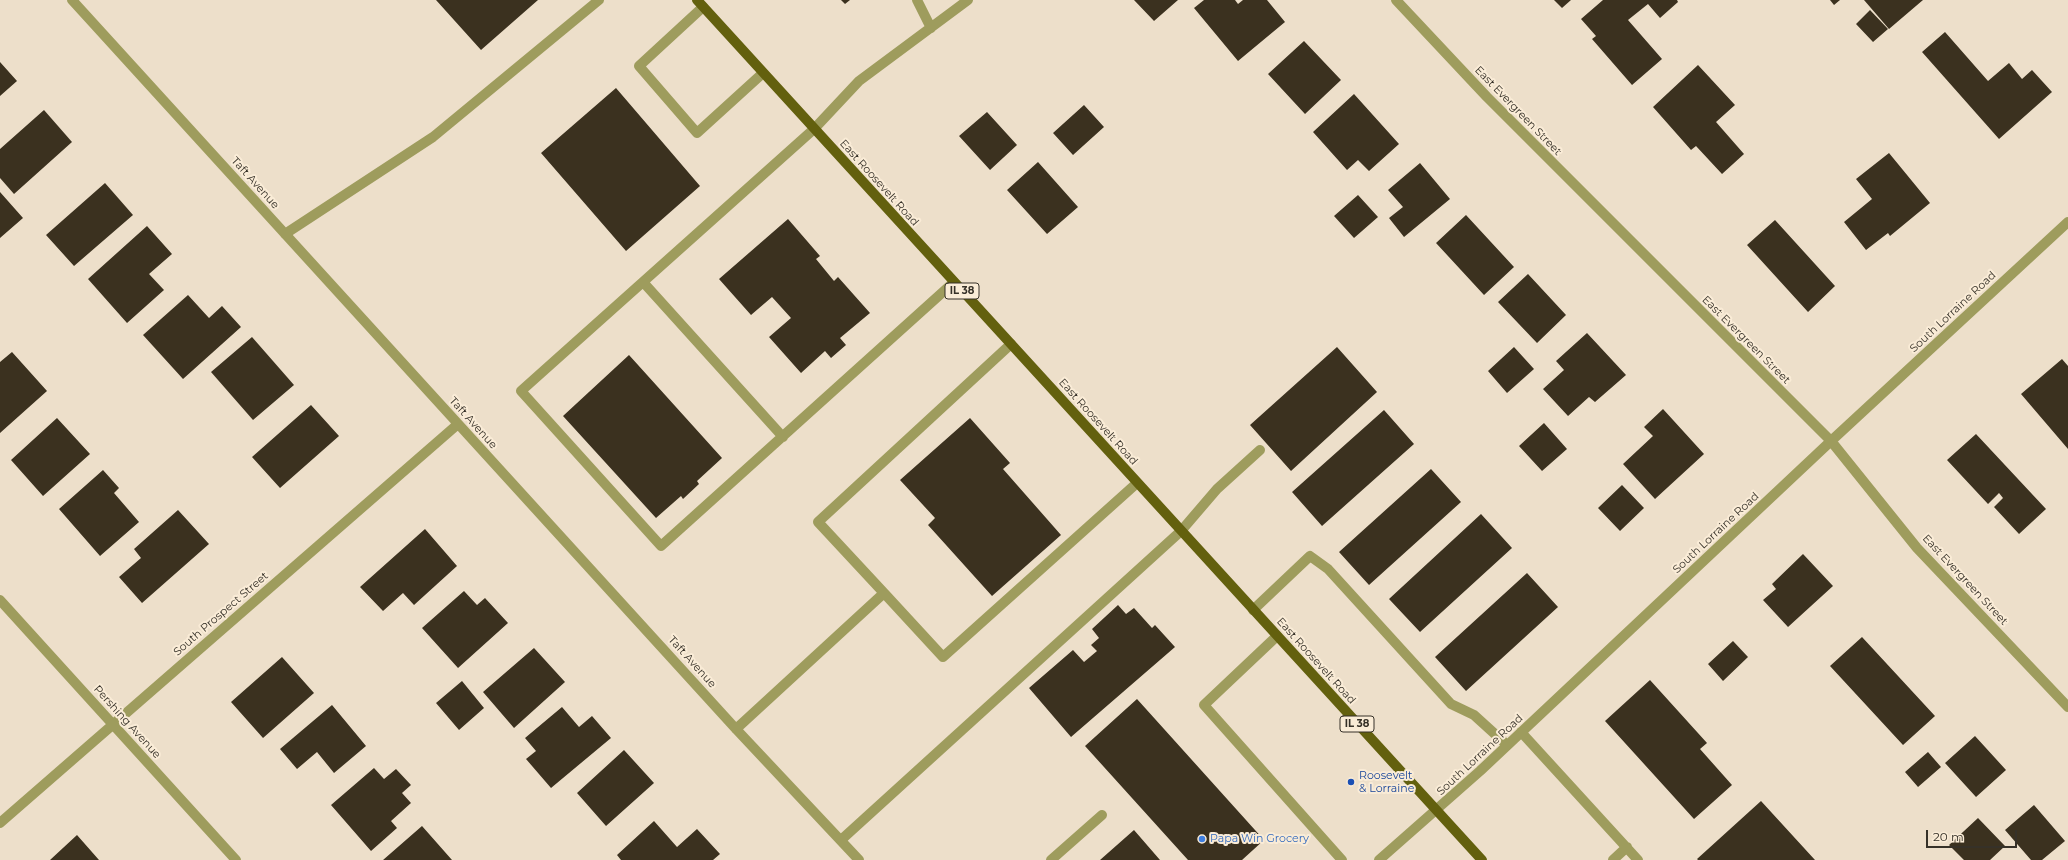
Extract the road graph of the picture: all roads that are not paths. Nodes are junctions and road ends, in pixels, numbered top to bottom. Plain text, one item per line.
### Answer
1 (72, 0) edge
2 (599, 0) edge
3 (918, 0) edge
4 (968, 0) edge
5 (1396, 0) edge
6 (700, 4) edge
7 (931, 28) junction
8 (764, 73) junction
9 (814, 128) junction
10 (2068, 222) edge
11 (285, 234) junction
12 (643, 282) junction
13 (954, 282) junction
14 (1010, 344) junction
15 (458, 424) junction
16 (783, 436) junction
17 (1831, 441) junction
18 (1260, 450) dead end
19 (1138, 483) junction
20 (1181, 531) junction
21 (884, 593) junction
22 (0, 600) edge
23 (1253, 610) junction
24 (1277, 636) junction
25 (2068, 707) edge
26 (113, 725) junction
27 (736, 729) junction
28 (1522, 732) junction
29 (1507, 745) junction
30 (1437, 810) junction
31 (1102, 815) dead end
32 (0, 823) edge
33 (841, 840) junction
34 (1627, 847) junction
35 (236, 860) edge
36 (859, 860) edge
37 (1051, 860) edge
38 (1342, 860) edge
39 (1379, 860) edge
40 (1482, 860) edge
41 (1613, 860) edge
42 (1638, 860) edge

1 - 11 street, Taft Avenue
2 - 11 street
3 - 7 street
4 - 7 street
5 - 17 street, East Evergreen Street
6 - 8 main road, East Roosevelt Road / IL 38
6 - 8 street
7 - 9 street
8 - 9 main road, East Roosevelt Road / IL 38
9 - 12 street
9 - 13 main road, East Roosevelt Road / IL 38
10 - 17 street, South Lorraine Road
11 - 15 street, Taft Avenue
12 - 16 street
12 - 16 street
13 - 14 main road, East Roosevelt Road / IL 38
13 - 16 street
14 - 19 main road, East Roosevelt Road / IL 38
14 - 21 street
15 - 26 street, South Prospect Street
15 - 27 street, Taft Avenue
17 - 25 street, East Evergreen Street
17 - 28 street, South Lorraine Road
18 - 20 street
19 - 20 main road, East Roosevelt Road / IL 38
19 - 21 street
20 - 23 main road, East Roosevelt Road / IL 38
20 - 33 street
21 - 27 street
22 - 26 street, Pershing Avenue
23 - 24 main road, East Roosevelt Road / IL 38
23 - 29 street
24 - 30 main road, East Roosevelt Road / IL 38
24 - 38 street
26 - 32 street, South Prospect Street
26 - 35 street, Pershing Avenue
27 - 33 street, Taft Avenue
28 - 29 street, South Lorraine Road
28 - 34 street
29 - 30 street, South Lorraine Road
30 - 39 street, South Lorraine Road
30 - 40 main road, East Roosevelt Road / IL 38
31 - 37 street
33 - 36 street, Taft Avenue
34 - 41 street
34 - 42 street

